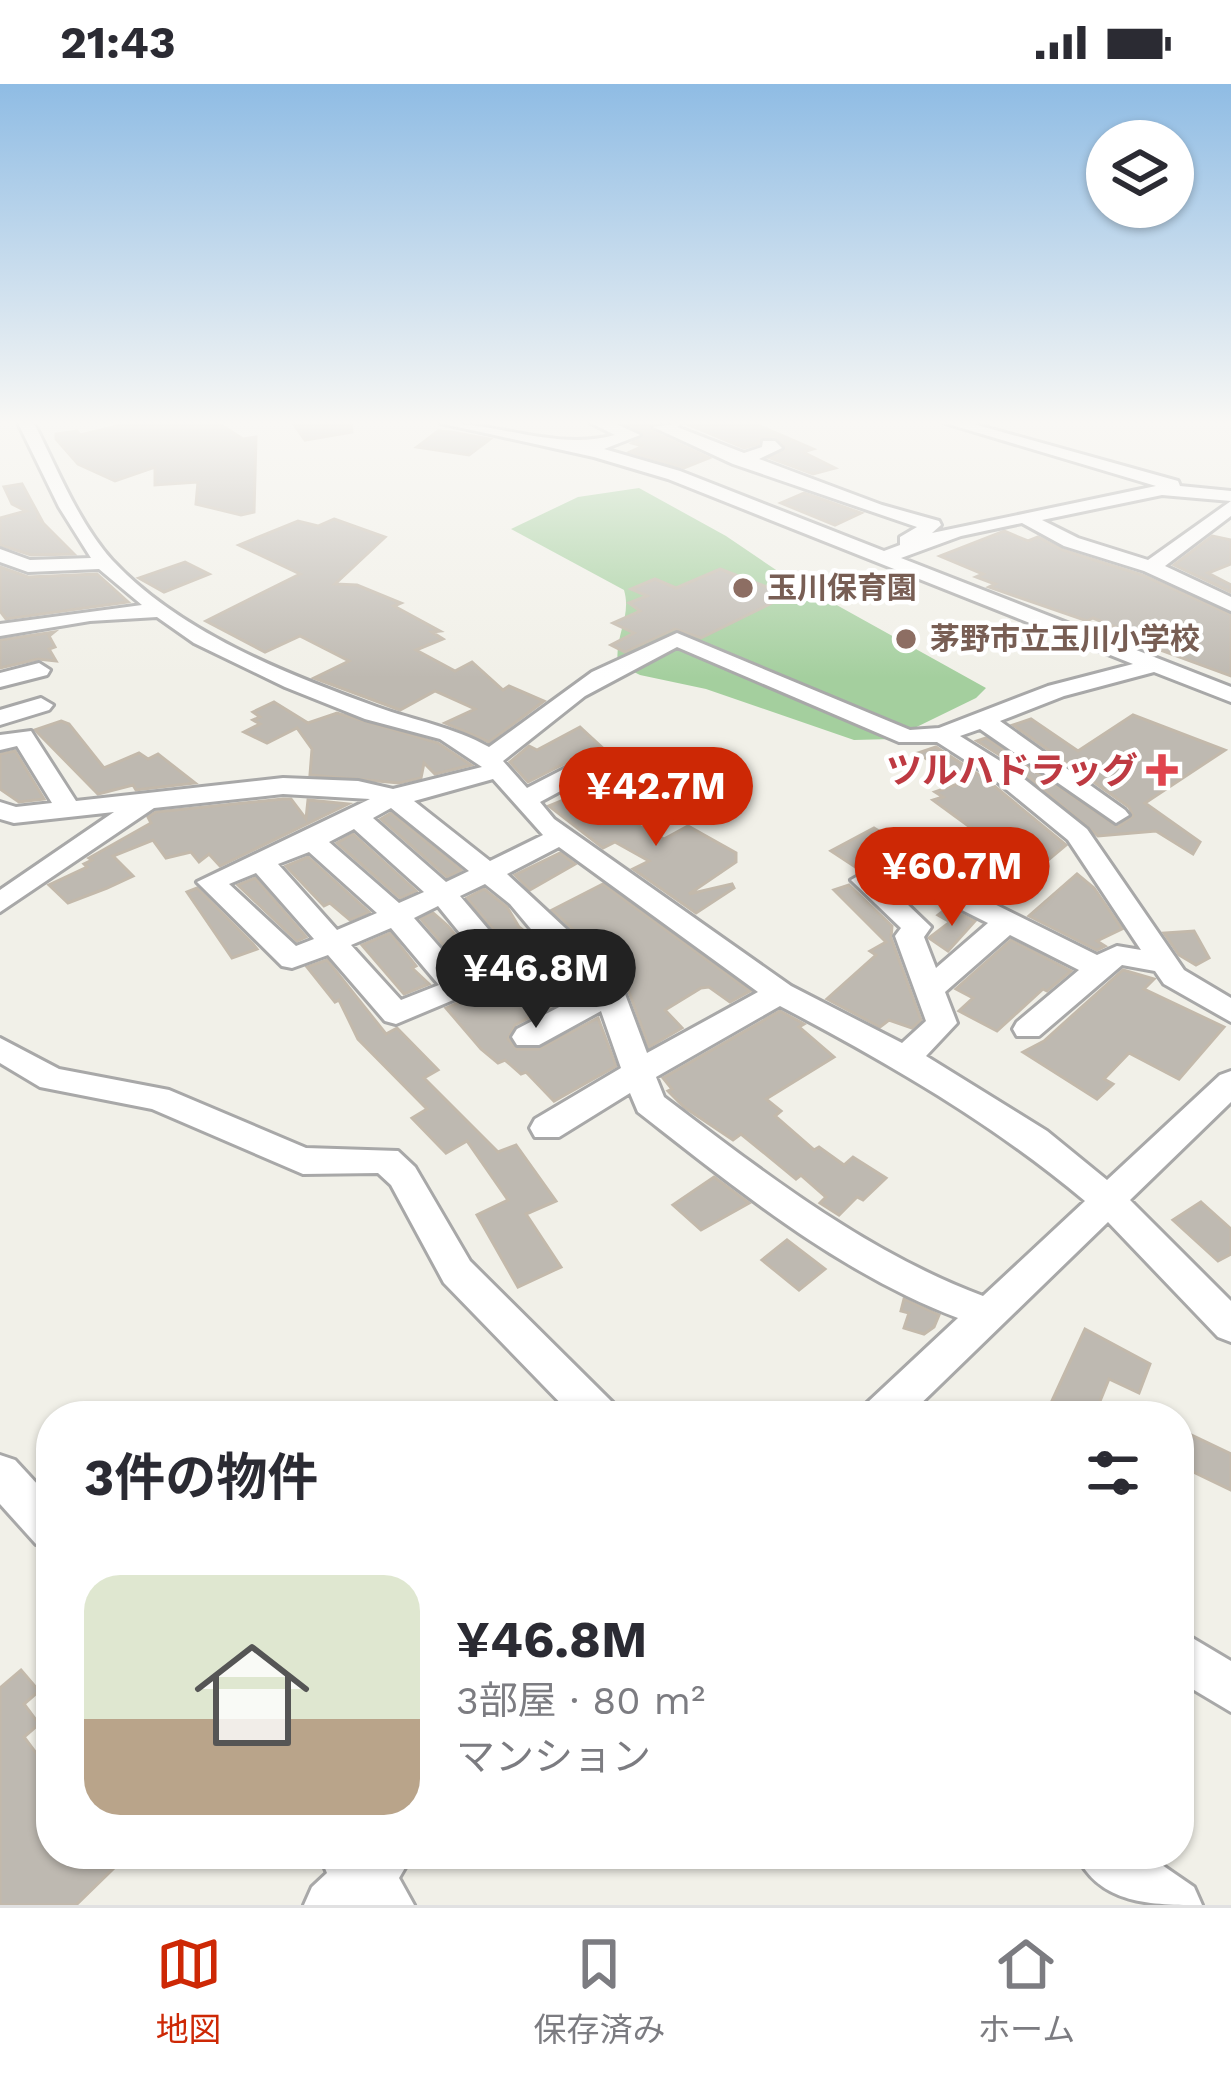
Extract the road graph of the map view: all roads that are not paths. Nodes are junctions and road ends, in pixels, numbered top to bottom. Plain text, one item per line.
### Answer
1 (69, 508) edge
2 (768, 508) edge
3 (881, 508) edge
4 (1069, 508) edge
5 (1230, 508) edge
6 (1030, 521) dead end
7 (894, 553) junction
8 (0, 555) edge
9 (104, 563) junction
10 (28, 566) junction
11 (1151, 567) junction
12 (0, 581) edge
13 (1231, 605) edge
14 (160, 610) junction
15 (43, 621) junction
16 (0, 630) edge
17 (0, 646) edge
18 (1159, 664) junction
19 (39, 670) dead end
20 (0, 680) edge
21 (1231, 694) edge
22 (41, 705) dead end
23 (0, 718) edge
24 (982, 719) junction
25 (942, 735) junction
26 (0, 742) edge
27 (598, 761) dead end
28 (492, 765) junction
29 (152, 797) junction
30 (393, 797) junction
31 (524, 800) junction
32 (67, 807) junction
33 (0, 810) edge
34 (1116, 814) dead end
35 (356, 817) junction
36 (560, 836) junction
37 (312, 841) junction
38 (261, 862) junction
39 (490, 873) junction
40 (443, 894) junction
41 (0, 903) edge
42 (395, 914) junction
43 (1007, 922) junction
44 (336, 941) junction
45 (560, 944) junction
46 (1166, 964) junction
47 (505, 968) junction
48 (1099, 968) junction
49 (932, 987) junction
50 (458, 988) junction
51 (780, 993) junction
52 (610, 994) junction
53 (1231, 1012) edge
54 (1028, 1029) dead end
55 (528, 1037) dead end
56 (0, 1049) edge
57 (905, 1058) junction
58 (639, 1073) junction
59 (1231, 1083) edge
60 (548, 1128) dead end
61 (1109, 1201) junction
62 (989, 1314) junction
63 (1231, 1325) edge
64 (584, 1401) edge
65 (897, 1401) edge
66 (0, 1474) edge
67 (36, 1514) edge
68 (1194, 1663) edge
69 (1231, 1689) edge
70 (1123, 1869) edge
71 (1176, 1905) edge

1 - 9 street
2 - 7 street
3 - 7 street
4 - 7 street
5 - 11 street
6 - 11 street
7 - 18 street
8 - 10 street
9 - 10 street
9 - 14 street
10 - 12 street
11 - 13 street
14 - 15 street
14 - 28 street
15 - 16 street
15 - 17 street
18 - 21 street
18 - 24 street
19 - 20 street
22 - 23 street
24 - 25 street
24 - 34 street
25 - 28 street
25 - 46 street
26 - 32 street
27 - 31 street
28 - 30 street
28 - 31 street
29 - 30 street
29 - 32 street
29 - 41 street
30 - 35 street
30 - 39 street
31 - 36 street
32 - 33 street
35 - 37 street
35 - 40 street
36 - 39 street
36 - 51 street
37 - 38 street
37 - 42 street
38 - 44 street
38 - 44 street
39 - 40 street
39 - 45 street
40 - 42 street
40 - 47 street
42 - 44 street
42 - 50 street
43 - 48 street
43 - 49 street
43 - 49 street
44 - 50 street
45 - 47 street
45 - 52 street
46 - 48 street
46 - 53 street
47 - 50 street
48 - 54 street
49 - 57 street
51 - 57 street
51 - 58 street
52 - 55 street
52 - 58 street
56 - 64 street
57 - 61 street
58 - 60 street
58 - 62 street
59 - 61 street
61 - 62 street
61 - 63 street
62 - 65 street
66 - 67 street
68 - 69 street
70 - 71 street

